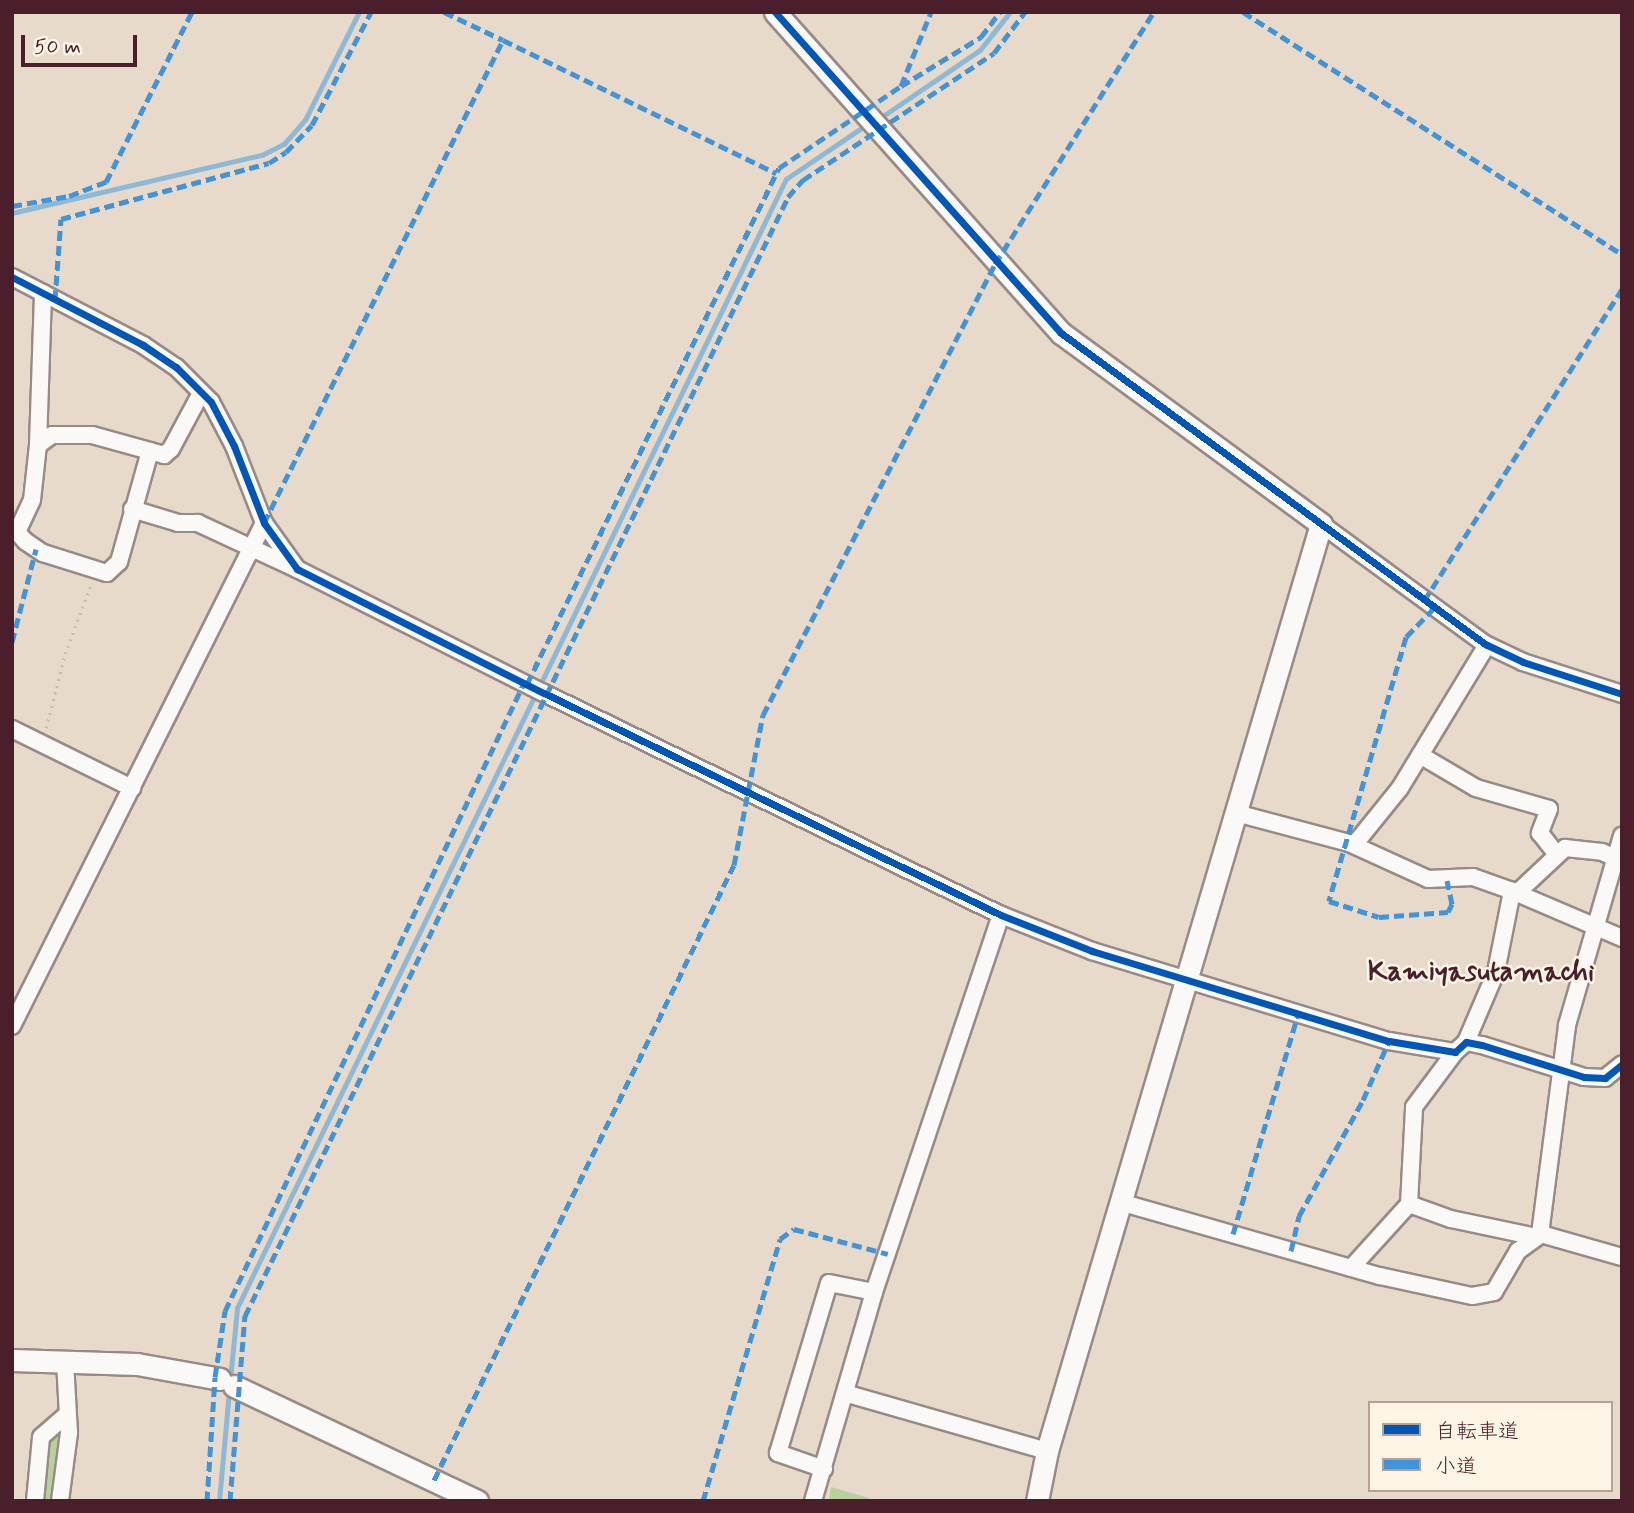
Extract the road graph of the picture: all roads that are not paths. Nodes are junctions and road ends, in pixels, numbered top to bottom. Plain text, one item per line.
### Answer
1 (775, 12) edge
2 (12, 277) edge
3 (43, 293) junction
4 (201, 393) junction
5 (38, 445) junction
6 (150, 451) junction
7 (132, 509) junction
8 (264, 523) junction
9 (1321, 524) junction
10 (14, 530) edge
11 (251, 549) junction
12 (297, 569) junction
13 (1487, 645) junction
14 (1622, 694) edge
15 (12, 729) edge
16 (1420, 755) junction
17 (132, 788) junction
18 (1236, 813) junction
19 (1622, 836) edge
20 (1354, 845) junction
21 (1555, 852) junction
22 (1619, 860) edge
23 (1515, 892) junction
24 (1001, 915) junction
25 (1598, 929) junction
26 (1622, 938) edge
27 (1184, 982) junction
28 (12, 1026) edge
29 (1461, 1047) junction
30 (1622, 1064) edge
31 (1563, 1067) junction
32 (1123, 1203) junction
33 (1409, 1204) junction
34 (1536, 1235) junction
35 (1622, 1257) edge
36 (1351, 1268) junction
37 (874, 1292) junction
38 (12, 1360) edge
39 (65, 1362) junction
40 (848, 1394) junction
41 (66, 1414) junction
42 (1047, 1451) junction
43 (824, 1469) junction
44 (35, 1501) edge
45 (60, 1501) edge
46 (477, 1501) edge
47 (813, 1501) edge
48 (1037, 1501) edge

1 - 9 street
2 - 3 street
3 - 4 street
3 - 5 street
4 - 6 street
4 - 8 street
5 - 6 street
5 - 10 street
6 - 7 street
7 - 10 street
7 - 11 street
8 - 11 street
8 - 12 street
9 - 13 street
9 - 18 street
11 - 12 street
11 - 17 street
12 - 24 street
13 - 14 street
13 - 16 street
15 - 17 street
16 - 20 street
16 - 21 street
17 - 28 street
18 - 20 street
18 - 27 street
19 - 22 street
20 - 23 street
21 - 22 street
21 - 23 street
22 - 25 street
23 - 25 street
23 - 29 street
24 - 27 street
24 - 37 street
25 - 26 street
25 - 31 street
27 - 29 street
27 - 32 street
29 - 31 street
29 - 33 street
30 - 31 street
31 - 34 street
32 - 36 street
32 - 42 street
33 - 34 street
33 - 36 street
34 - 35 street
34 - 36 street
37 - 40 street
37 - 43 street
38 - 39 street
39 - 41 street
39 - 46 street
40 - 42 street
40 - 43 street
41 - 44 street
41 - 45 street
42 - 48 street
43 - 47 street

